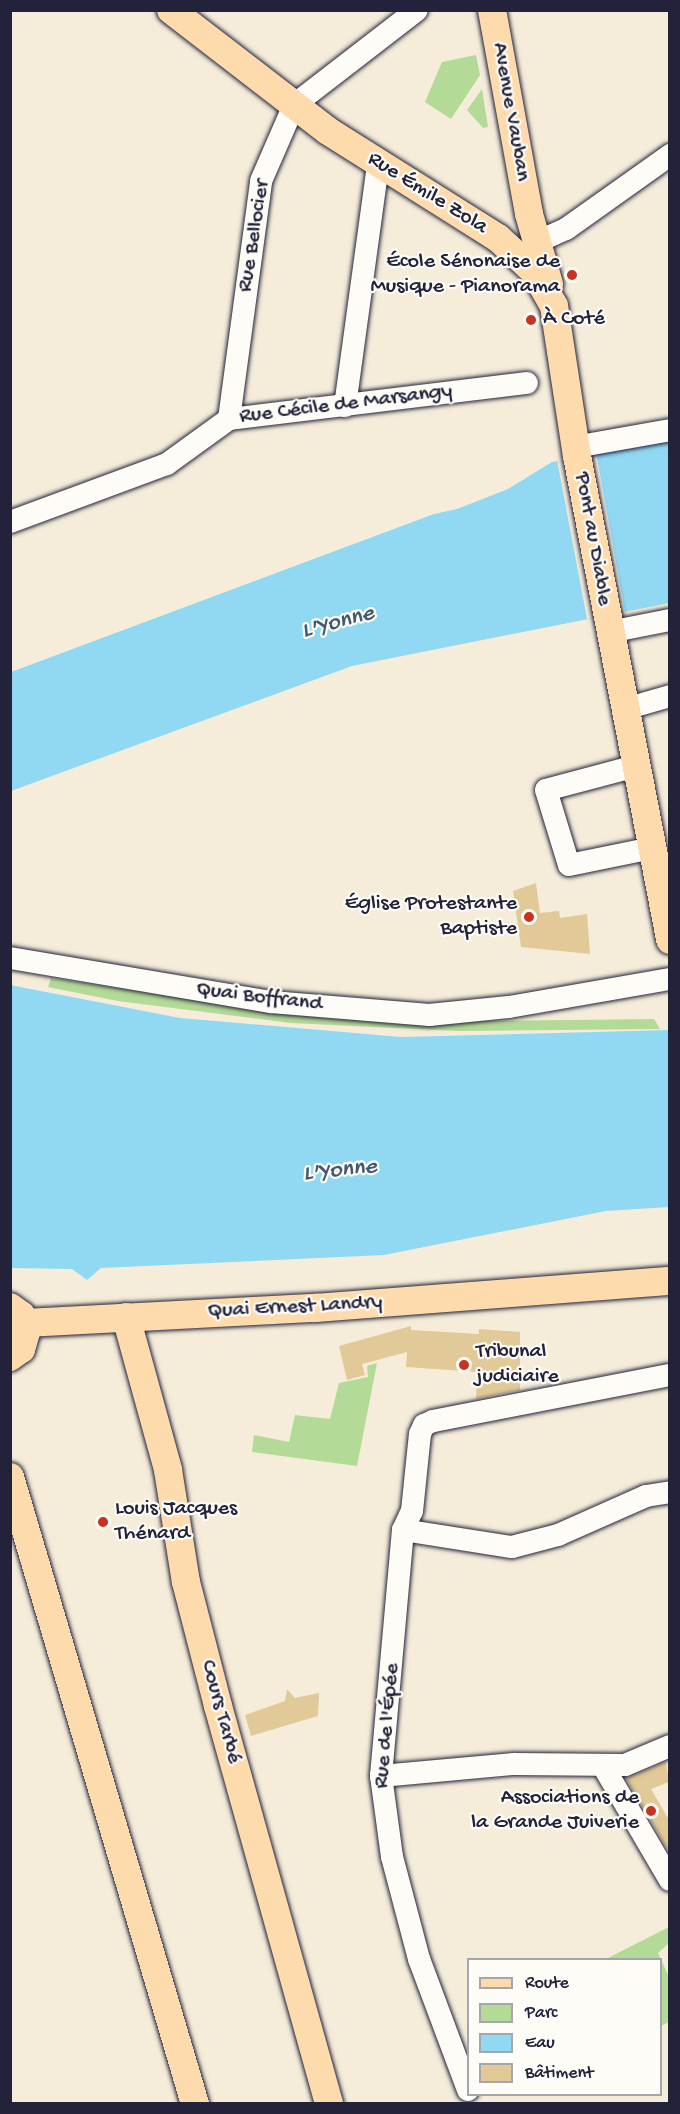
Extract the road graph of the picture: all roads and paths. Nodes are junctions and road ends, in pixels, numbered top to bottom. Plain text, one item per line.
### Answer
1 (171, 10) edge
2 (417, 10) edge
3 (492, 10) edge
4 (294, 105) junction
5 (669, 155) edge
6 (378, 164) junction
7 (529, 214) junction
8 (498, 238) junction
9 (539, 241) junction
10 (554, 306) junction
11 (527, 383) dead end
12 (345, 406) junction
13 (229, 419) junction
14 (669, 430) edge
15 (576, 451) junction
16 (10, 522) edge
17 (669, 620) edge
18 (607, 624) junction
19 (669, 696) edge
20 (624, 709) junction
21 (636, 766) junction
22 (652, 848) junction
23 (669, 935) edge
24 (10, 958) edge
25 (669, 979) edge
26 (669, 1266) edge
27 (669, 1281) edge
28 (565, 1288) junction
29 (18, 1315) edge
30 (126, 1317) junction
31 (10, 1357) edge
32 (669, 1375) edge
33 (10, 1477) edge
34 (669, 1492) edge
35 (403, 1530) junction
36 (20, 1541) edge
37 (669, 1746) edge
38 (603, 1767) junction
39 (381, 1776) junction
40 (669, 1880) edge
41 (467, 2087) edge
42 (195, 2103) edge
43 (329, 2103) edge

1 - 4 main road, Rue Émile Zola
2 - 4 street, Rue Bellocier
3 - 7 main road, Avenue Vauban
4 - 6 main road, Rue Émile Zola
4 - 13 street, Rue Bellocier
5 - 9 street
6 - 8 main road, Rue Émile Zola
6 - 12 street
7 - 8 main road, Avenue Vauban
7 - 9 main road, Avenue Vauban
8 - 10 main road, Rue Émile Zola
9 - 10 main road, Avenue Vauban
10 - 15 main road, Rue Émile Zola
11 - 12 street, Rue Cécile de Marsangy
12 - 13 street, Rue Cécile de Marsangy
13 - 16 street, Rue Cécile de Marsangy
14 - 15 street
15 - 18 main road, Pont au Diable
17 - 18 street
18 - 20 main road, Pont au Diable
19 - 20 street
20 - 21 main road, Pont au Diable
21 - 22 main road, Pont au Diable
21 - 22 street
22 - 23 main road, Pont au Diable
24 - 25 street, Quai Boffrand
26 - 28 main road, Quai Ernest Landry
27 - 28 main road, Quai Ernest Landry
28 - 30 main road, Quai Ernest Landry
29 - 30 main road, Quai Ernest Landry
29 - 31 main road, Quai Ernest Landry
30 - 43 main road, Cours Tarbé
32 - 35 street, Rue de l'Épée
33 - 36 main road
34 - 35 street
35 - 39 street, Rue de l'Épée
36 - 42 main road
37 - 38 street
38 - 39 street
38 - 40 street
39 - 41 street, Rue de l'Épée

